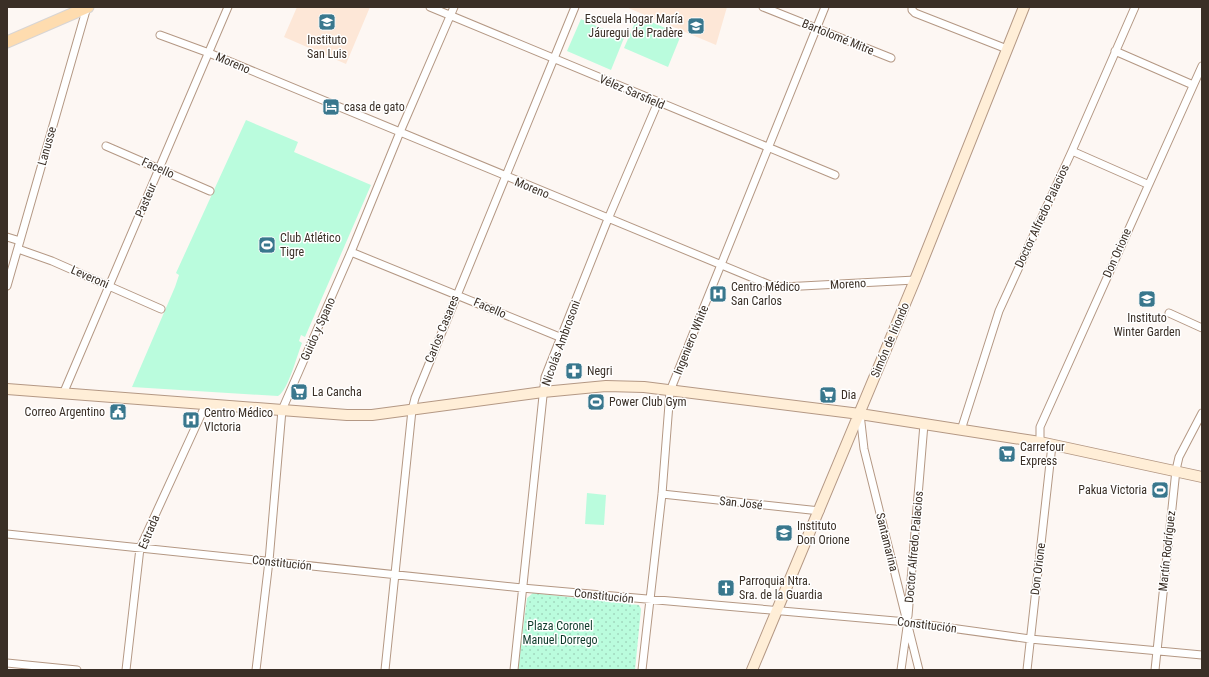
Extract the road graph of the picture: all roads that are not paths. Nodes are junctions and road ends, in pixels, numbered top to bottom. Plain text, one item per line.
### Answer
1 (87, 7) edge
2 (228, 7) edge
3 (430, 7) edge
4 (454, 7) edge
5 (575, 7) edge
6 (763, 7) edge
7 (825, 7) edge
8 (912, 7) edge
9 (1024, 7) edge
10 (1133, 8) edge
11 (450, 16) junction
12 (816, 28) junction
13 (160, 35) dead end
14 (7, 42) edge
15 (1007, 49) junction
16 (1116, 51) junction
17 (209, 53) junction
18 (891, 58) dead end
19 (554, 59) junction
20 (1202, 66) edge
21 (1193, 85) junction
22 (658, 102) junction
23 (400, 132) junction
24 (106, 146) dead end
25 (767, 147) junction
26 (1072, 151) junction
27 (159, 169) junction
28 (835, 175) dead end
29 (505, 177) junction
30 (1147, 184) junction
31 (210, 192) dead end
32 (608, 219) junction
33 (7, 237) edge
34 (20, 240) junction
35 (18, 249) junction
36 (351, 252) junction
37 (720, 266) junction
38 (915, 280) junction
39 (109, 285) junction
40 (7, 286) edge
41 (456, 294) junction
42 (161, 309) dead end
43 (1169, 313) dead end
44 (1202, 328) edge
45 (562, 338) junction
46 (7, 389) edge
47 (670, 391) junction
48 (543, 392) junction
49 (63, 394) junction
50 (206, 404) junction
51 (282, 410) junction
52 (412, 410) junction
53 (1202, 413) edge
54 (860, 414) junction
55 (924, 424) junction
56 (961, 430) junction
57 (1040, 442) junction
58 (1052, 445) junction
59 (1176, 470) junction
60 (1202, 477) edge
61 (662, 494) junction
62 (820, 511) junction
63 (7, 534) edge
64 (140, 548) junction
65 (269, 561) junction
66 (394, 575) junction
67 (522, 588) junction
68 (649, 600) junction
69 (777, 610) junction
70 (907, 622) junction
71 (1030, 639) junction
72 (1157, 650) junction
73 (1202, 655) edge
74 (7, 663) edge
75 (78, 670) edge
76 (126, 670) edge
77 (256, 670) edge
78 (385, 670) edge
79 (514, 670) edge
80 (642, 670) edge
81 (752, 670) edge
82 (901, 670) edge
83 (920, 670) edge
84 (1027, 670) edge
85 (1155, 670) edge

1 - 14 main road
1 - 34 street, Lanusse
2 - 17 street, Pasteur
3 - 11 street, Vélez Sarsfield
4 - 11 street, Guido y Spano
5 - 19 street, Carlos Casares
6 - 12 street, Bartolomé Mitre
7 - 12 street, Ingeniero White
8 - 15 street
9 - 15 main road, Simón de Iriondo
10 - 16 street, Doctor Alfredo Palacios
11 - 19 street, Vélez Sarsfield
11 - 23 street, Guido y Spano
12 - 18 street, Bartolomé Mitre
12 - 25 street, Ingeniero White
13 - 17 street, Moreno
15 - 38 main road, Simón de Iriondo
16 - 21 street
16 - 26 street, Doctor Alfredo Palacios
17 - 23 street, Moreno
17 - 27 street, Pasteur
19 - 22 street, Vélez Sarsfield
19 - 29 street, Carlos Casares
20 - 21 street, Don Orione
21 - 30 street, Don Orione
22 - 25 street, Vélez Sarsfield
22 - 32 street, Nicolás Ambrosoni
23 - 29 street, Moreno
23 - 36 street, Guido y Spano
24 - 27 street, Facello
25 - 28 street, Vélez Sarsfield
25 - 37 street, Ingeniero White
26 - 30 street
26 - 56 street, Doctor Alfredo Palacios
27 - 31 street, Facello
27 - 39 street, Pasteur
29 - 32 street, Moreno
29 - 41 street, Carlos Casares
30 - 57 street, Don Orione
32 - 37 street, Moreno
32 - 45 street, Nicolás Ambrosoni
33 - 34 street
34 - 35 street, Lanusse
35 - 39 street, Leveroni
35 - 40 street, Lanusse
36 - 41 street, Facello
36 - 51 street, Guido y Spano
37 - 38 street, Moreno
37 - 47 street, Ingeniero White
38 - 54 main road, Simón de Iriondo
39 - 42 street, Leveroni
39 - 49 street, Pasteur
41 - 45 street, Facello
41 - 52 street, Carlos Casares
43 - 44 street
45 - 48 street, Nicolás Ambrosoni
46 - 49 main road
47 - 48 main road
47 - 54 main road
47 - 61 street, Ingeniero White
48 - 52 main road
48 - 67 street, Nicolás Ambrosoni
49 - 50 main road
50 - 51 main road
50 - 64 street, Estrada
51 - 52 main road
51 - 65 street, Guido y Spano
52 - 66 street, Carlos Casares
53 - 59 street, Martín Rodríguez
54 - 55 main road
54 - 62 main road, Simón de Iriondo
54 - 70 street, Santamarina
55 - 56 main road
55 - 70 street, Doctor Alfredo Palacios
56 - 57 main road
57 - 58 main road
58 - 59 main road
58 - 71 street, Don Orione
59 - 60 main road
59 - 72 street, Martín Rodríguez
61 - 62 street, San José
61 - 68 street, Ingeniero White
62 - 69 main road, Simón de Iriondo
63 - 64 street, Constitución
64 - 65 street, Constitución
64 - 76 street, Estrada
65 - 66 street, Constitución
65 - 77 street, Guido y Spano
66 - 67 street, Constitución
66 - 78 street, Carlos Casares
67 - 68 street, Constitución
67 - 79 street, Nicolás Ambrosoni
68 - 69 street, Constitución
68 - 80 street, Ingeniero White
69 - 70 street, Constitución
69 - 81 main road, Simón de Iriondo
70 - 71 street, Constitución
70 - 82 street, Doctor Alfredo Palacios
70 - 83 street, Santamarina
71 - 72 street, Constitución
71 - 84 street, Don Orione
72 - 73 street, Constitución
72 - 85 street, Martín Rodríguez
74 - 75 street

